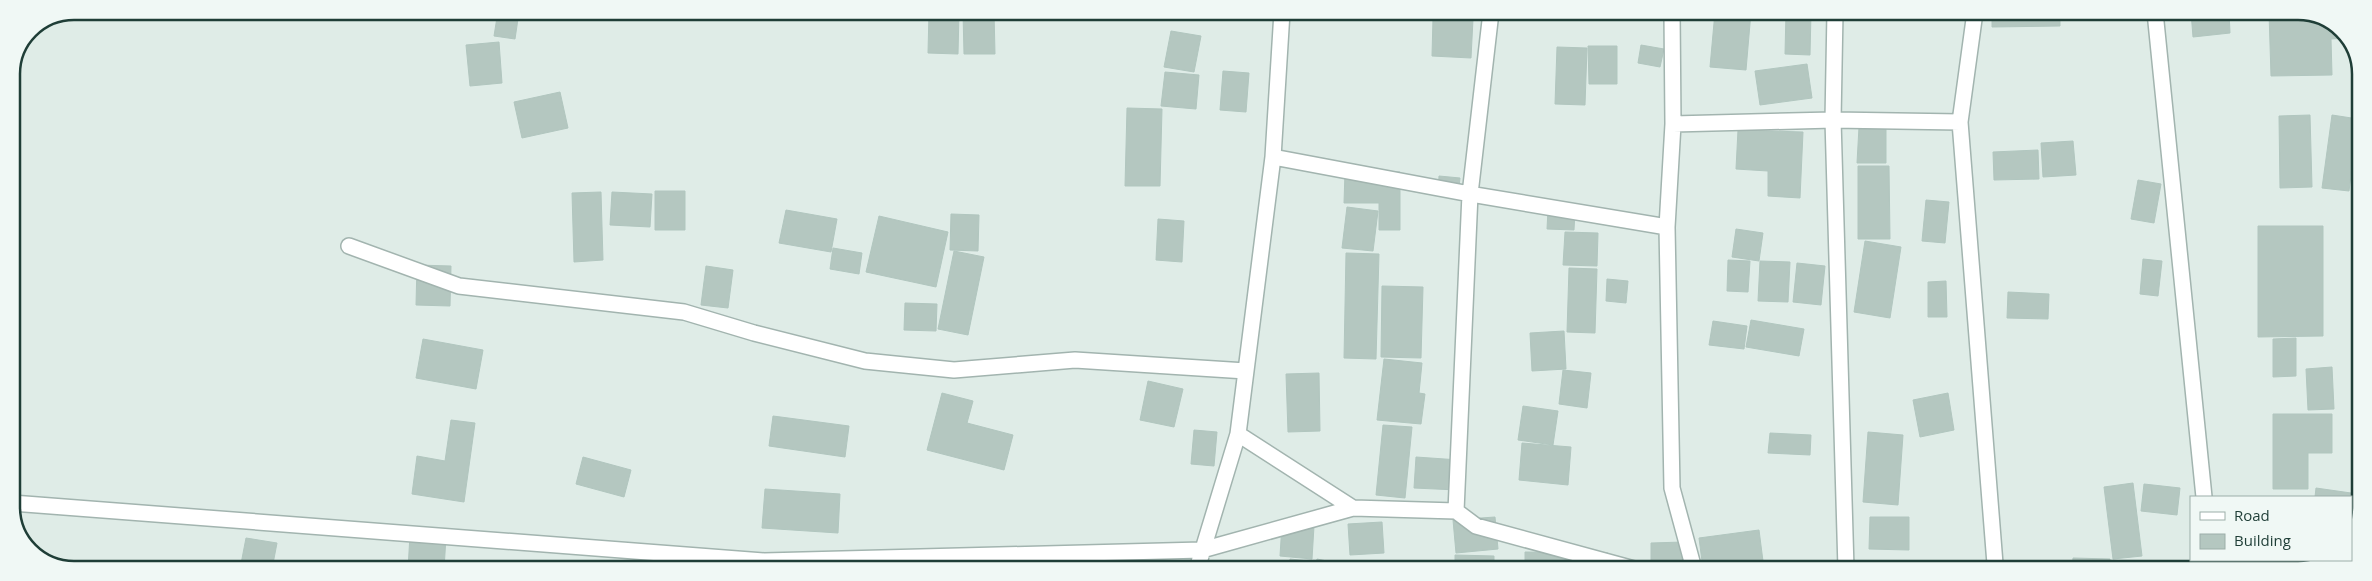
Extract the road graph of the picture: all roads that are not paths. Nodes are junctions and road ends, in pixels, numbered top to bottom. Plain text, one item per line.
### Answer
1 (1282, 20) edge
2 (1491, 20) edge
3 (1672, 20) edge
4 (1835, 20) edge
5 (1974, 20) edge
6 (2156, 20) edge
7 (1833, 120) junction
8 (1960, 122) junction
9 (1673, 124) junction
10 (1273, 157) junction
11 (1470, 194) junction
12 (1667, 226) junction
13 (349, 246) dead end
14 (1246, 371) junction
15 (1238, 434) junction
16 (2204, 496) edge
17 (20, 504) edge
18 (1353, 508) junction
19 (1456, 511) junction
20 (1202, 550) junction
21 (764, 561) edge
22 (764, 561) edge
23 (1199, 561) edge
24 (1605, 561) edge
25 (1692, 561) edge
26 (1846, 561) edge
27 (1995, 561) edge

1 - 10 street
2 - 11 street
3 - 9 street
4 - 7 street
5 - 8 street
6 - 16 street
7 - 8 street
7 - 9 street
7 - 26 street
8 - 27 street
9 - 12 street
10 - 11 street
10 - 14 street
11 - 12 street
11 - 19 street
12 - 25 street
13 - 14 street
14 - 15 street
15 - 18 street
15 - 20 street
17 - 22 street
18 - 19 street
18 - 20 street
19 - 24 street
20 - 21 street
20 - 23 street

